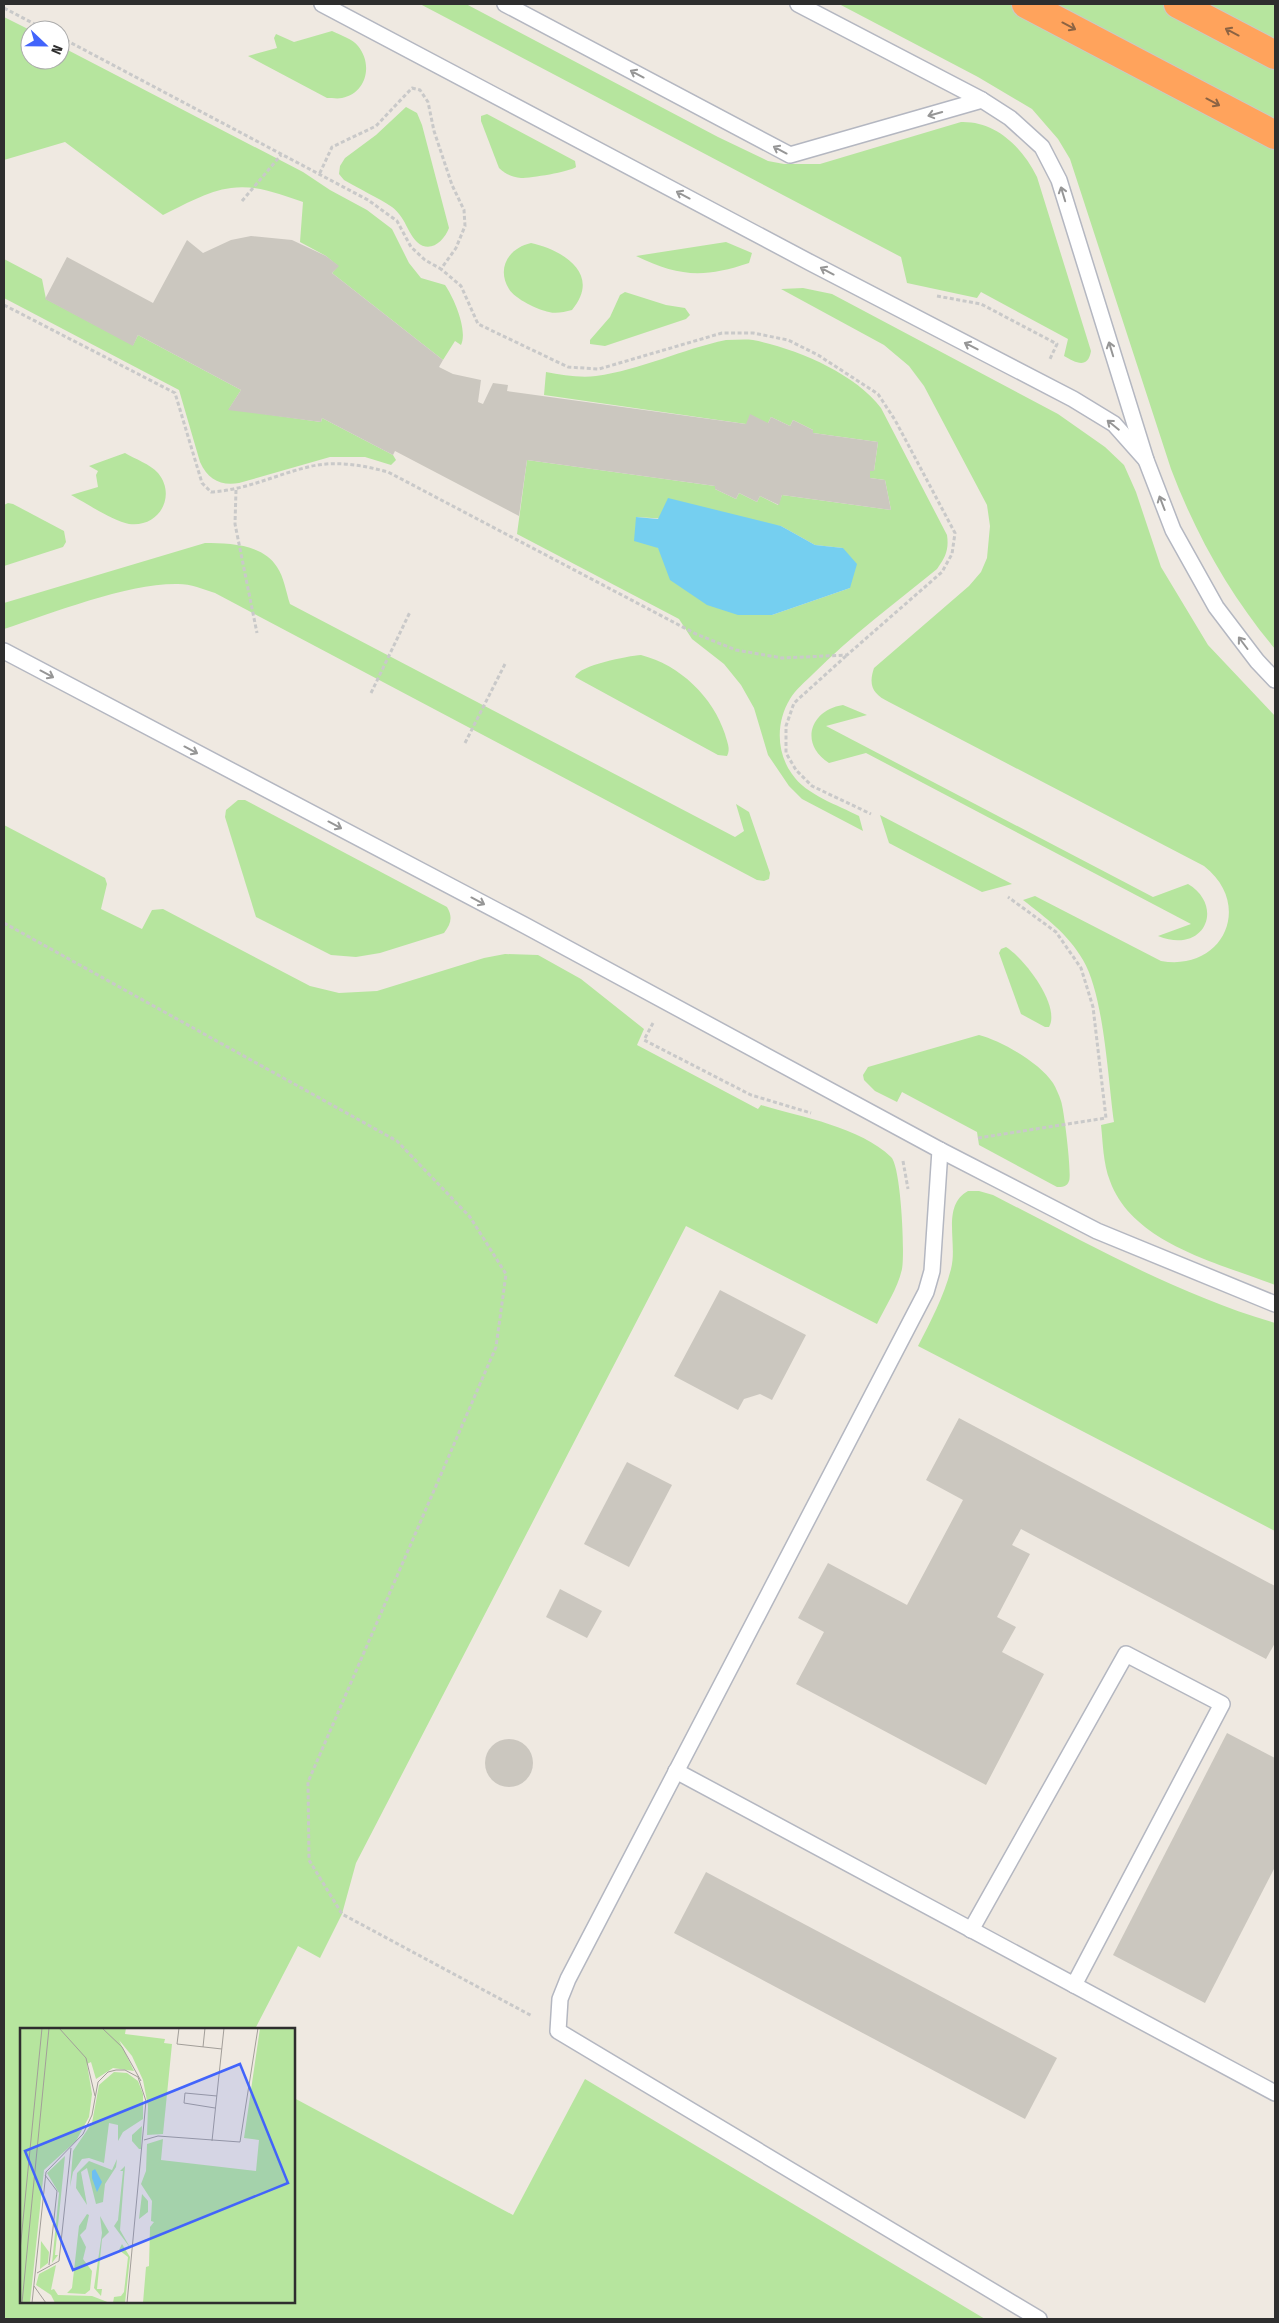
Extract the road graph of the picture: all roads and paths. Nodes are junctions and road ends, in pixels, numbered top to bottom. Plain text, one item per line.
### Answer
1 (322, 4) edge
2 (505, 4) edge
3 (798, 4) edge
4 (1026, 4) edge
5 (1178, 4) edge
6 (4, 8) edge
7 (27, 20) edge
8 (70, 42) edge
9 (1275, 55) edge
10 (982, 100) junction
11 (1275, 134) edge
12 (281, 155) junction
13 (319, 174) junction
14 (242, 200) dead end
15 (441, 269) junction
16 (4, 305) edge
17 (900, 310) junction
18 (1040, 382) junction
19 (1146, 460) junction
20 (236, 490) junction
21 (410, 612) dead end
22 (257, 633) dead end
23 (4, 652) edge
24 (846, 655) junction
25 (506, 662) dead end
26 (1275, 680) edge
27 (371, 694) dead end
28 (465, 743) dead end
29 (871, 814) dead end
30 (1008, 897) dead end
31 (4, 923) edge
32 (664, 1001) junction
33 (814, 1114) dead end
34 (890, 1123) junction
35 (970, 1134) dead end
36 (940, 1150) junction
37 (908, 1194) dead end
38 (1275, 1304) edge
39 (676, 1771) junction
40 (971, 1930) junction
41 (1074, 1985) junction
42 (558, 2031) junction
43 (1275, 2093) edge
44 (1039, 2319) edge

17 -> 1 lane
10 -> 2 lane
3 - 10 lane
4 -> 11 highway
9 -> 5 highway
6 - 7 path
8 - 12 path
19 -> 10 lane
12 - 13 path
12 - 14 path
13 - 15 path
13 - 15 path
15 - 24 path
16 - 20 path
18 -> 17 lane
17 - 18 path
19 -> 18 lane
26 -> 19 lane
20 - 22 path
20 - 24 path
21 - 27 path
23 -> 32 lane
24 - 29 path
25 - 28 path
30 - 35 path
31 - 42 path
32 - 33 path
32 - 34 lane
34 - 36 lane
34 - 37 path
36 - 38 lane
36 - 39 lane
39 - 40 lane
39 - 42 lane
40 - 41 lane
40 - 41 lane
41 - 43 lane
42 - 44 lane

